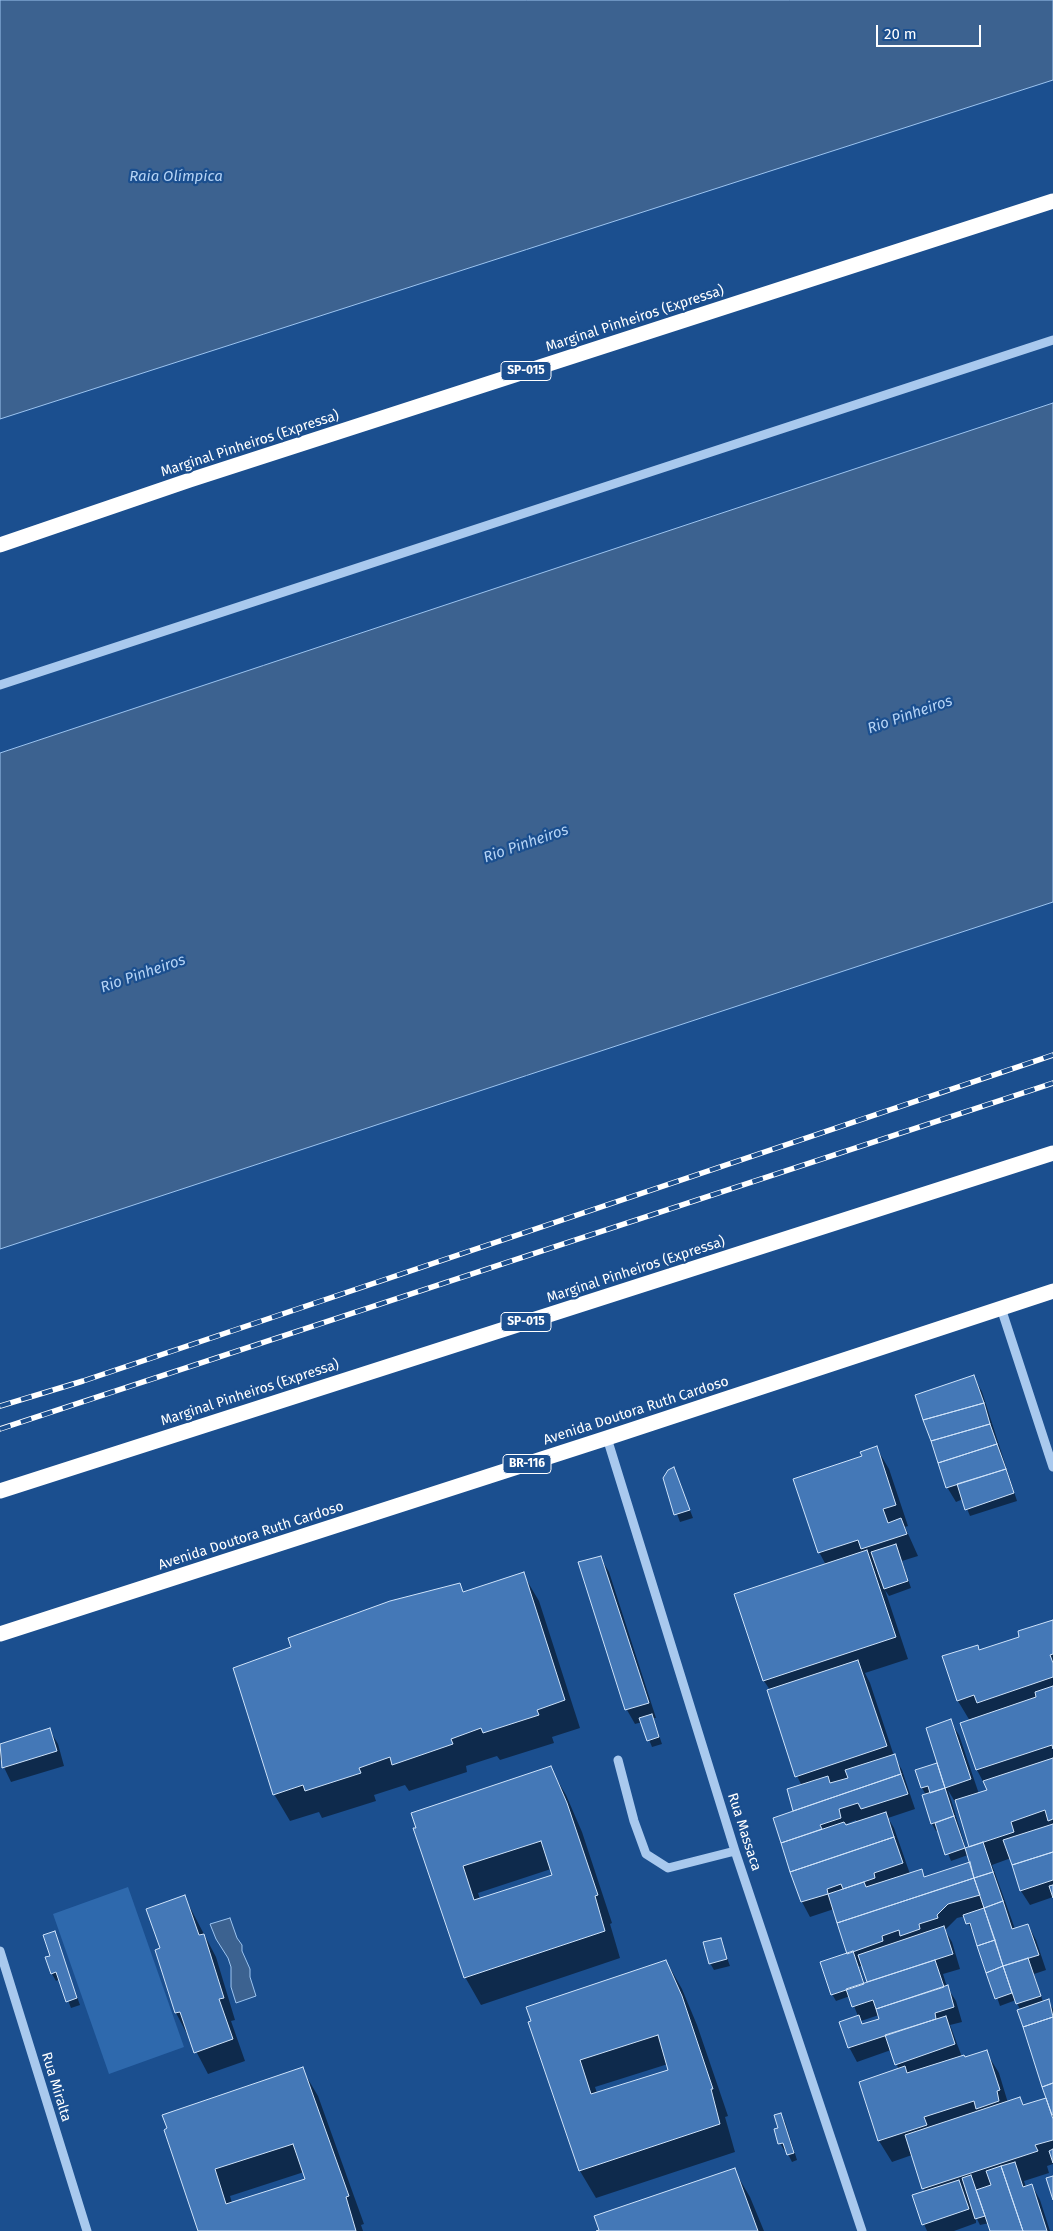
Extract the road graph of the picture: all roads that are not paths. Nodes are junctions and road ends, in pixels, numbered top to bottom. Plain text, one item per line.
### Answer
1 (1053, 201) edge
2 (1053, 340) edge
3 (0, 544) edge
4 (0, 685) edge
5 (1053, 1153) edge
6 (1053, 1291) edge
7 (1001, 1308) junction
8 (607, 1438) junction
9 (1053, 1467) edge
10 (0, 1491) edge
11 (0, 1634) edge
12 (618, 1760) dead end
13 (735, 1850) junction
14 (0, 1951) edge
15 (87, 2231) edge
16 (862, 2231) edge

1 - 3 highway, Marginal Pinheiros (Expressa) / SP-015
2 - 4 street
5 - 10 highway, Marginal Pinheiros (Expressa) / SP-015
6 - 7 highway, Avenida Doutora Ruth Cardoso / BR-116
7 - 8 highway, Avenida Doutora Ruth Cardoso / BR-116
7 - 9 street
8 - 11 highway, Avenida Doutora Ruth Cardoso / BR-116
8 - 13 street, Rua Massaca
12 - 13 street
13 - 16 street, Rua Massaca
14 - 15 street, Rua Miralta

